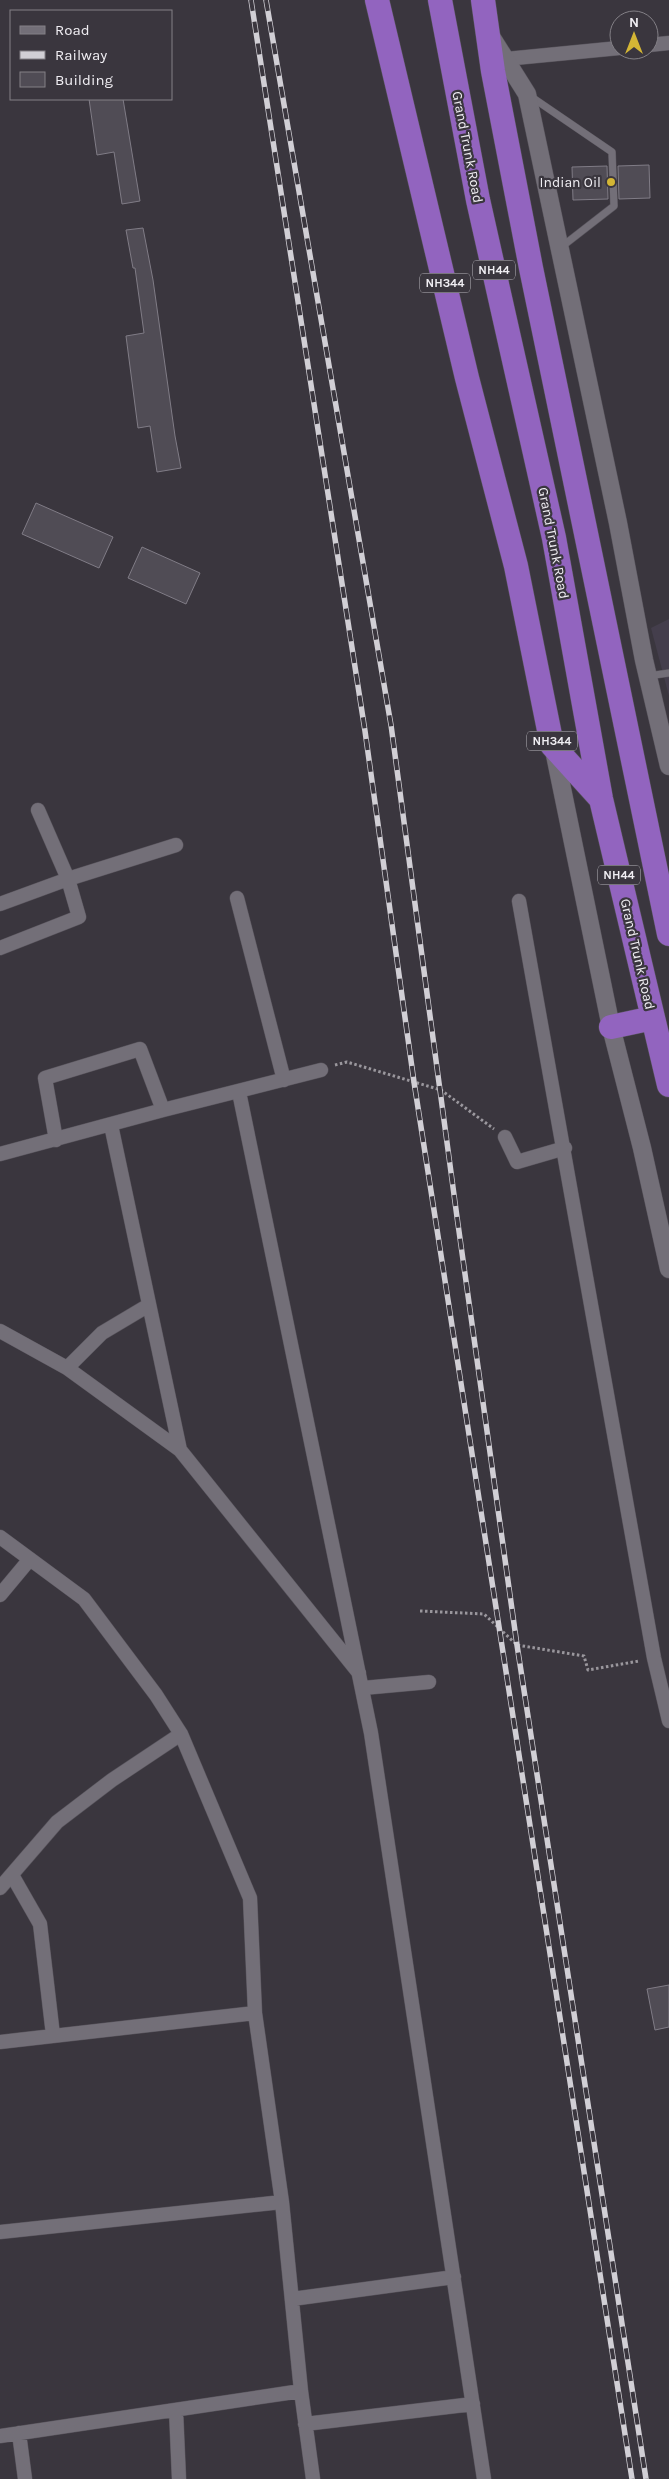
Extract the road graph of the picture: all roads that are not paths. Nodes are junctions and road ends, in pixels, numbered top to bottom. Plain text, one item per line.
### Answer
1 (377, 0) edge
2 (440, 0) edge
3 (484, 0) edge
4 (487, 30) junction
5 (609, 49) edge
6 (505, 59) junction
7 (527, 94) junction
8 (560, 248) junction
9 (646, 668) junction
10 (669, 673) edge
11 (552, 745) junction
12 (669, 766) edge
13 (601, 799) junction
14 (38, 810) dead end
15 (176, 845) dead end
16 (68, 879) junction
17 (237, 898) dead end
18 (519, 901) dead end
19 (0, 904) edge
20 (669, 934) edge
21 (0, 948) edge
22 (653, 1018) junction
23 (611, 1027) junction
24 (321, 1070) road end
25 (284, 1080) junction
26 (669, 1085) edge
27 (240, 1092) junction
28 (164, 1110) junction
29 (111, 1126) junction
30 (504, 1136) road end
31 (56, 1140) junction
32 (565, 1148) junction
33 (0, 1154) edge
34 (669, 1269) edge
35 (149, 1305) junction
36 (0, 1331) edge
37 (67, 1368) junction
38 (180, 1450) junction
39 (0, 1537) edge
40 (30, 1559) junction
41 (0, 1595) edge
42 (362, 1682) junction
43 (429, 1682) dead end
44 (669, 1721) edge
45 (181, 1734) junction
46 (12, 1875) junction
47 (0, 1888) edge
48 (255, 2013) junction
49 (53, 2035) junction
50 (0, 2042) edge
51 (282, 2202) junction
52 (0, 2232) edge
53 (454, 2277) junction
54 (292, 2299) junction
55 (301, 2391) junction
56 (473, 2404) junction
57 (176, 2410) junction
58 (305, 2424) junction
59 (19, 2433) junction
60 (0, 2436) edge
61 (25, 2479) edge
62 (179, 2479) edge
63 (313, 2479) edge
64 (484, 2479) edge

1 - 11 highway, NH344
2 - 13 highway, Grand Trunk Road / NH44
3 - 4 highway, NH44
4 - 6 street
4 - 20 highway, NH44
5 - 6 street
6 - 7 street
7 - 8 street
7 - 8 lane
8 - 9 street
9 - 10 lane
9 - 12 street
11 - 13 highway, NH344
11 - 23 street
13 - 22 highway, Grand Trunk Road / NH44
14 - 16 street
15 - 16 street
16 - 19 street
16 - 21 street
17 - 25 street
18 - 32 street
22 - 23 highway
22 - 26 highway, Grand Trunk Road / NH44
23 - 34 street
24 - 25 street
25 - 27 street
27 - 28 street
27 - 42 street
28 - 29 street
28 - 31 street
29 - 31 street
29 - 35 street
30 - 32 street
31 - 33 street
32 - 44 street
35 - 37 street
35 - 38 street
36 - 37 street
37 - 38 street
38 - 42 street
39 - 40 street
40 - 41 street
40 - 45 street
42 - 43 street
42 - 53 street
45 - 46 street
45 - 48 street
46 - 47 street
46 - 49 street
48 - 49 street
48 - 51 street
49 - 50 street
51 - 52 street
51 - 54 street
53 - 54 street
53 - 56 street
54 - 55 street
55 - 57 street
55 - 58 street
56 - 58 street
56 - 64 street
57 - 59 street
57 - 62 street
58 - 63 street
59 - 60 street
59 - 61 street

